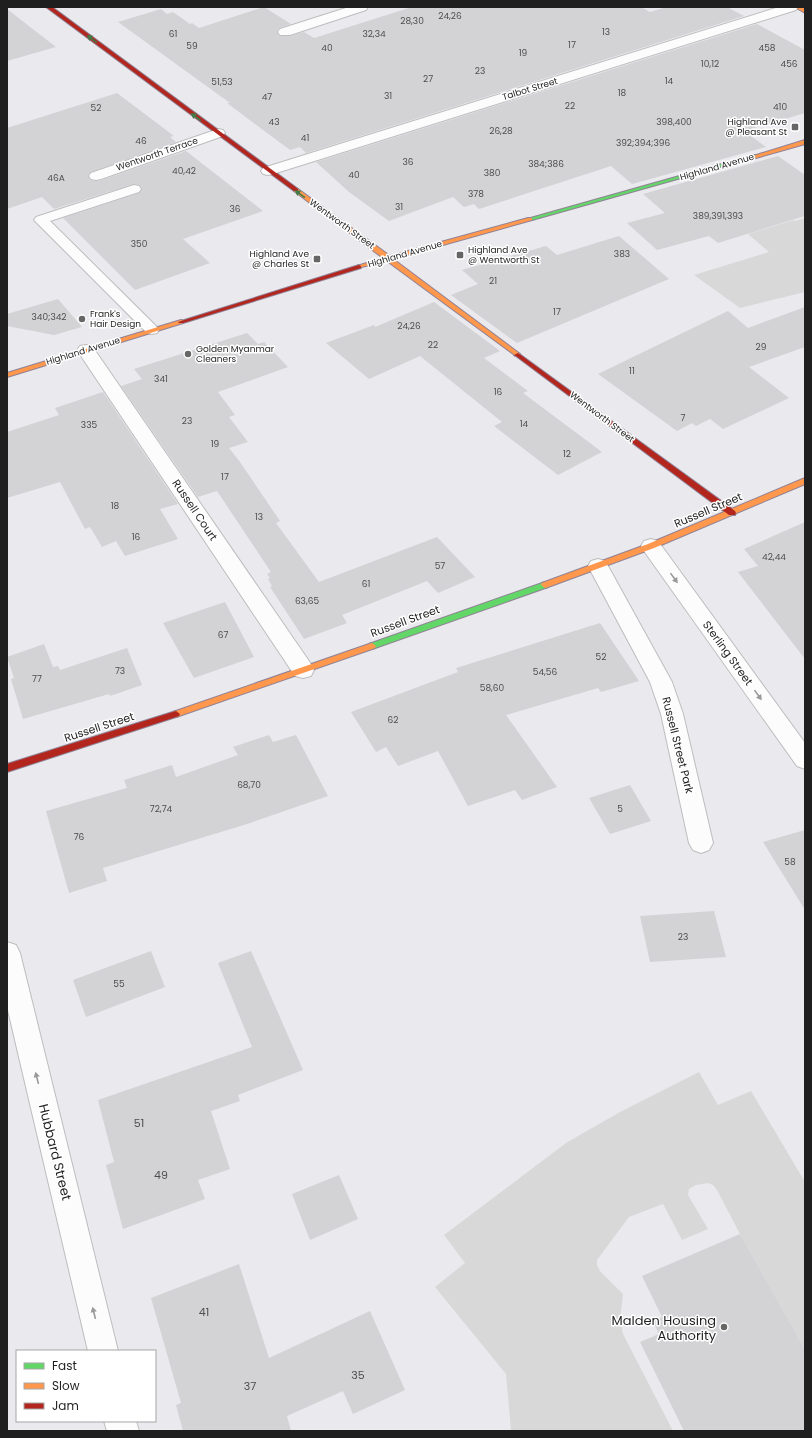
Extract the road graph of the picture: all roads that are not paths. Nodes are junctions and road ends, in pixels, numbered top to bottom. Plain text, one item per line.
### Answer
1 (49, 7) edge
2 (362, 7) edge
3 (792, 7) edge
4 (798, 7) edge
5 (805, 11) edge
6 (285, 32) dead end
7 (218, 133) junction
8 (805, 142) edge
9 (268, 171) junction
10 (96, 176) dead end
11 (134, 188) dead end
12 (389, 258) junction
13 (152, 330) junction
14 (86, 350) junction
15 (7, 374) edge
16 (805, 481) edge
17 (732, 513) junction
18 (651, 546) junction
19 (598, 566) junction
20 (303, 670) junction
21 (805, 760) edge
22 (7, 768) edge
23 (700, 843) dead end
24 (7, 953) edge
25 (104, 1350) edge

7 -> 1 street, Wentworth Street
2 - 6 street
3 - 9 street, Talbot Street
4 - 5 street
7 - 9 street, Wentworth Street
7 - 10 street, Wentworth Terrace
8 - 12 street, Highland Avenue
12 -> 9 street, Wentworth Street
11 - 13 lane
12 - 13 street, Highland Avenue
12 - 17 street, Wentworth Street
13 - 14 street, Highland Avenue
14 - 15 street, Highland Avenue
14 - 20 street, Russell Court
16 - 17 street, Russell Street
17 - 18 street, Russell Street
18 - 19 street, Russell Street
18 -> 21 street, Sterling Street
19 - 20 street, Russell Street
19 - 23 street, Russell Street Park
20 - 22 street, Russell Street
25 -> 24 street, Hubbard Street

